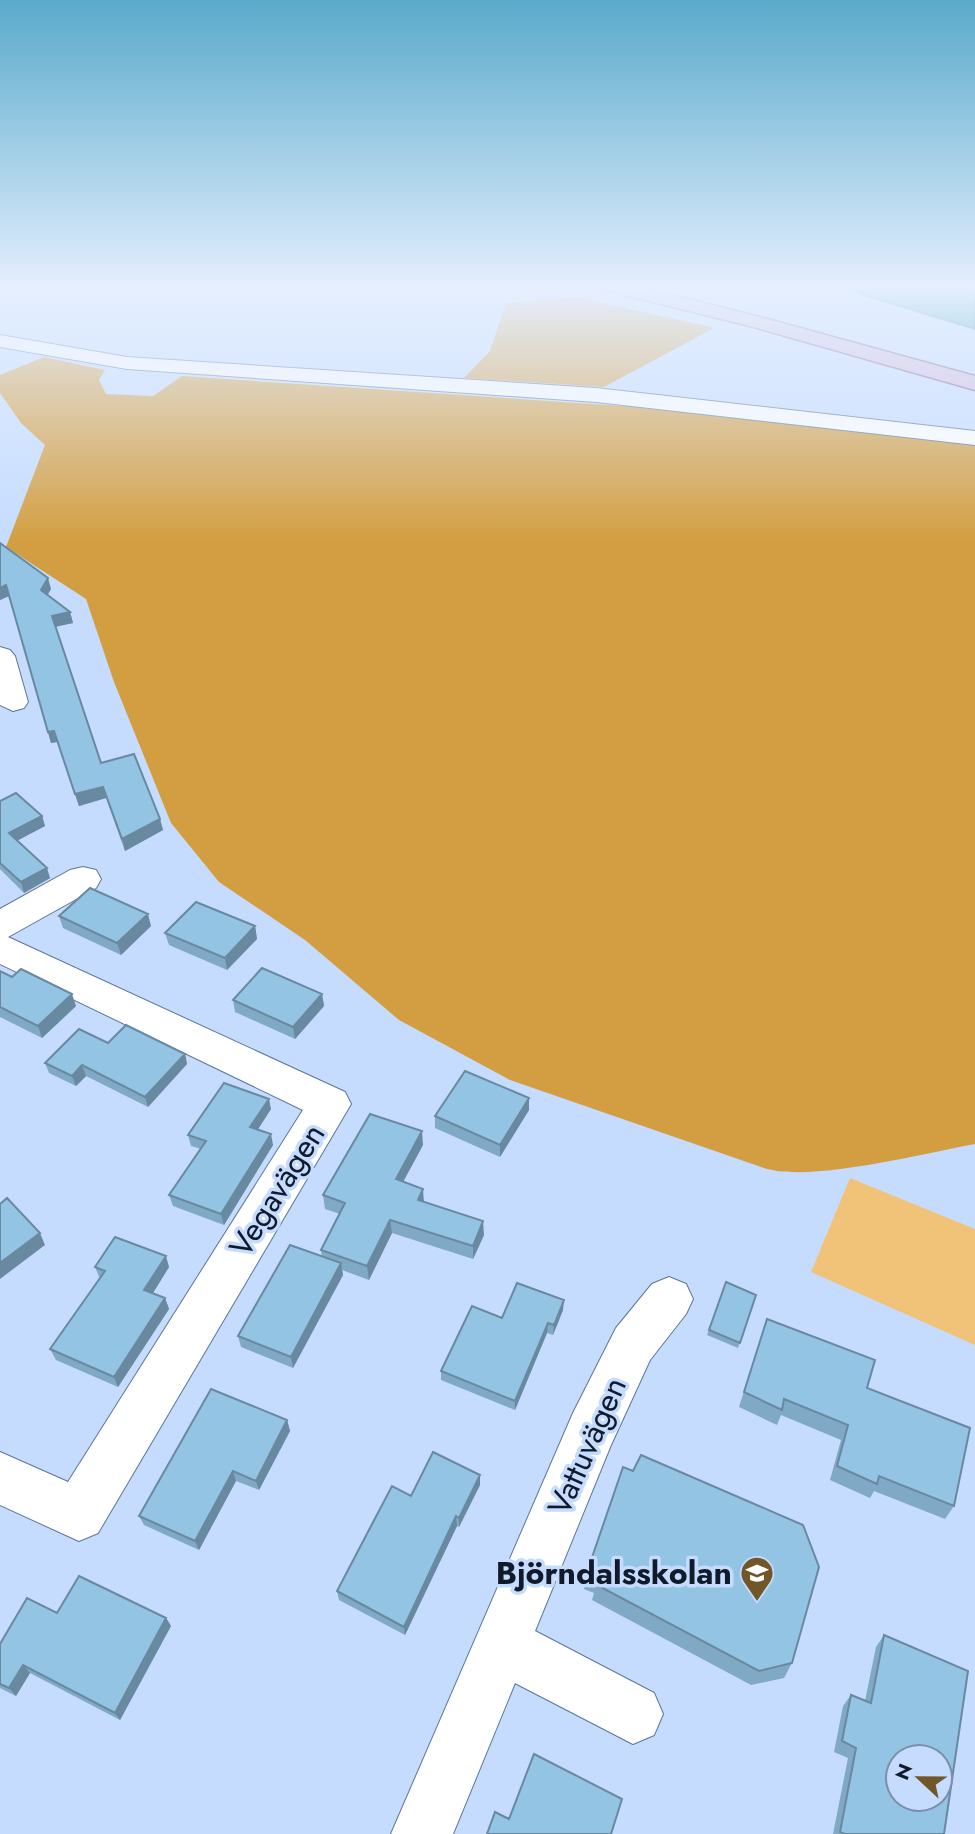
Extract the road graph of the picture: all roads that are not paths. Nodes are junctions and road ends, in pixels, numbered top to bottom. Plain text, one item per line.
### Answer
1 (253, 372) edge
2 (934, 372) edge
3 (975, 383) edge
4 (975, 438) edge
5 (83, 880) dead end
6 (0, 926) edge
7 (0, 948) edge
8 (669, 1299) dead end
9 (0, 1478) edge
10 (502, 1644) junction
11 (633, 1714) dead end
12 (422, 1834) edge

1 - 4 street
2 - 3 main road
5 - 6 street
7 - 9 street, Vegavägen
8 - 10 street, Vattuvägen
10 - 11 street
10 - 12 street, Vattuvägen

